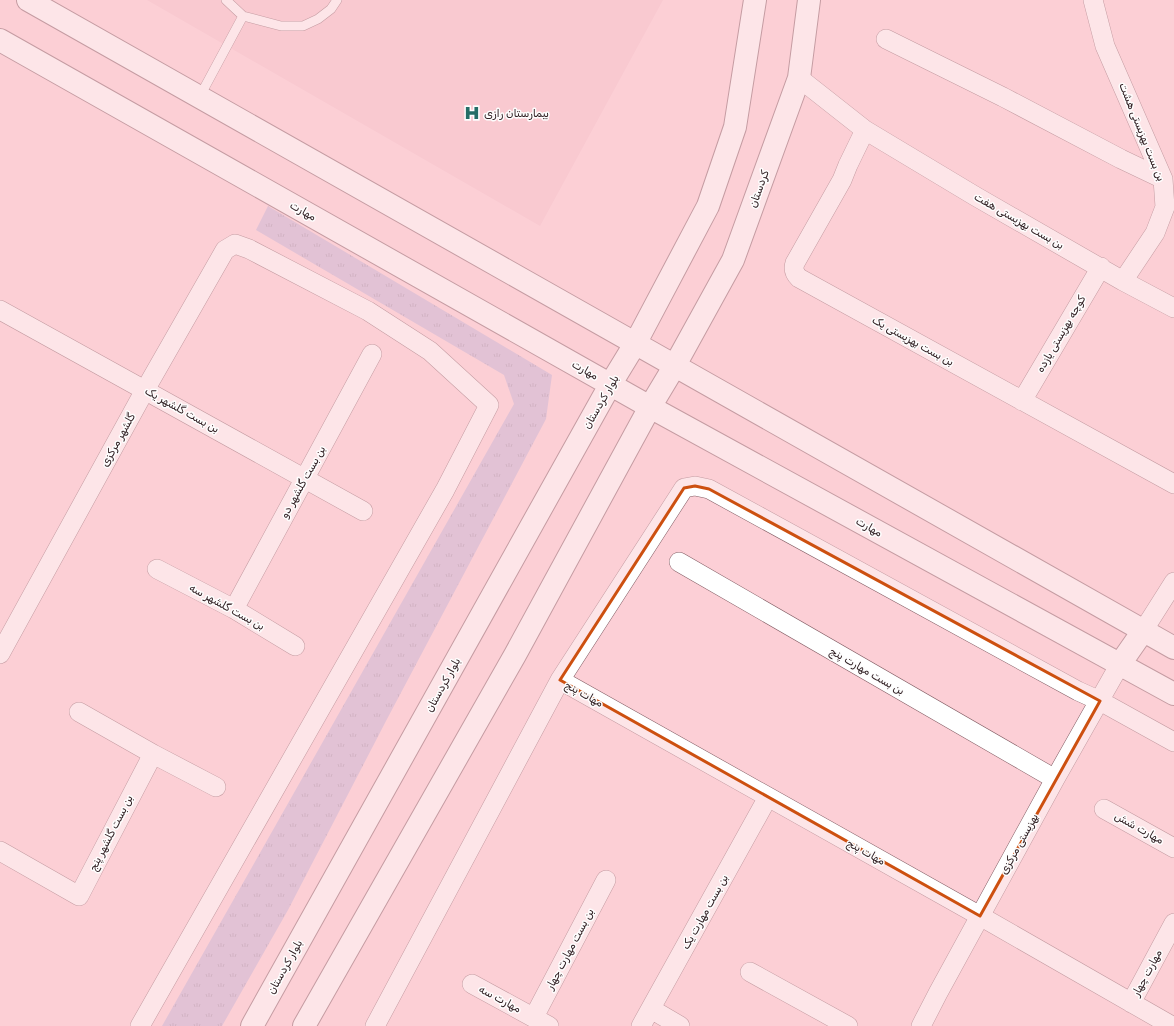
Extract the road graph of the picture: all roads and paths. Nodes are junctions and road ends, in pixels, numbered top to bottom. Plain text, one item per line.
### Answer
1 (28, 0) edge
2 (226, 0) edge
3 (337, 0) edge
4 (755, 0) edge
5 (809, 0) edge
6 (1093, 0) edge
7 (243, 16) junction
8 (0, 40) edge
9 (886, 40) dead end
10 (800, 78) junction
11 (200, 96) junction
12 (865, 130) junction
13 (1163, 179) junction
14 (1101, 268) junction
15 (1123, 281) junction
16 (1174, 308) edge
17 (0, 310) edge
18 (635, 344) junction
19 (372, 354) dead end
20 (674, 366) junction
21 (610, 385) junction
22 (145, 390) junction
23 (1022, 401) junction
24 (650, 407) junction
25 (304, 478) junction
26 (1174, 484) edge
27 (363, 511) dead end
28 (679, 562) dead end
29 (157, 569) dead end
30 (1174, 582) edge
31 (234, 609) junction
32 (1143, 631) junction
33 (295, 646) dead end
34 (1174, 648) edge
35 (0, 654) edge
36 (1120, 664) junction
37 (560, 680) junction
38 (1174, 694) edge
39 (1100, 701) junction
40 (78, 712) dead end
41 (1174, 742) edge
42 (153, 754) junction
43 (1055, 779) junction
44 (216, 787) dead end
45 (768, 797) junction
46 (1104, 809) dead end
47 (1174, 848) edge
48 (0, 852) edge
49 (606, 880) dead end
50 (980, 916) junction
51 (1174, 923) edge
52 (750, 972) dead end
53 (472, 984) dead end
54 (1131, 1003) junction
55 (651, 1009) junction
56 (541, 1022) edge
57 (140, 1026) edge
58 (252, 1026) edge
59 (304, 1026) edge
60 (375, 1026) edge
61 (641, 1026) edge
62 (680, 1026) edge
63 (848, 1026) edge
64 (921, 1026) edge
65 (1172, 1026) edge

1 - 11 main road
2 - 7 lane
3 - 7 lane
4 - 18 main road
5 - 10 main road, کردستان
6 - 13 street, بن بست بهزیستی هشت
7 - 11 lane
8 - 21 main road, مهارت
9 - 13 street
10 - 12 street, بن بست بهزیستی هفت
10 - 20 main road, کردستان
11 - 18 main road
12 - 14 street, بن بست بهزیستی هفت
12 - 23 street, بن بست بهزیستی یک
13 - 15 street, بن بست بهزیستی هشت
14 - 15 street, بن بست بهزیستی هفت
14 - 23 street, کوچه بهزیستی یازده
15 - 16 street, بن بست بهزیستی هفت
17 - 22 street, بن بست گلشهر یک
18 - 20 main road
18 - 21 main road, بلوار کردستان
19 - 25 street, بن بست گلشهر دو
20 - 24 main road
20 - 32 main road
21 - 24 main road, مهارت
21 - 58 main road, بلوار کردستان
22 - 25 street, بن بست گلشهر یک
22 - 35 street, گلشهر مرکزی
22 - 57 street, گلشهر مرکزی
23 - 26 street, بن بست بهزیستی یک
24 - 36 main road, مهارت
24 - 59 main road
25 - 27 street, بن بست گلشهر یک
25 - 31 street, بن بست گلشهر دو
28 - 43 street, بن بست مهارت پنج
29 - 31 street, بن بست گلشهر سه
30 - 32 street
31 - 33 street, بن بست گلشهر سه
32 - 34 main road
32 - 36 main road
36 - 38 main road, مهارت
36 - 39 street, بهزیستی مرکزی
37 - 39 street
37 - 45 street, مهات پنج
37 - 60 street
39 - 41 street
39 - 43 street, بهزیستی مرکزی
40 - 42 street
42 - 44 street
42 - 48 street, بن بست گلشهر پنج
43 - 50 street, بهزیستی مرکزی
45 - 50 street, مهات پنج
45 - 55 street, بن بست مهارت یک
46 - 47 street, مهارت شش
49 - 56 street, بن بست مهارت چهار
50 - 54 street, مهات پنج
50 - 64 street, بهزیستی مرکزی
51 - 54 street, مهارت چهار
52 - 63 street
53 - 56 street, مهارت سه
54 - 65 street, مهات پنج
55 - 61 street, بن بست مهارت یک
55 - 62 street

